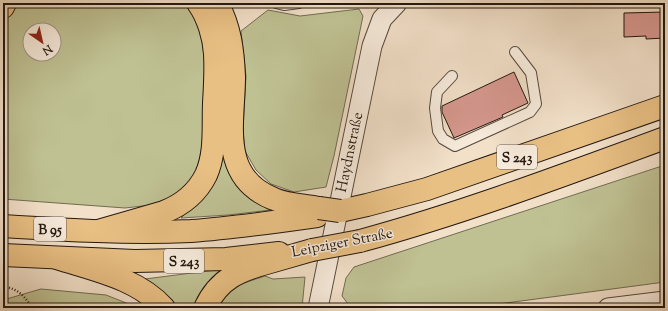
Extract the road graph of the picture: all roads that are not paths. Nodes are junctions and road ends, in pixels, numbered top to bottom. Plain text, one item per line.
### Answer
1 (5, 3) edge
2 (198, 3) edge
3 (276, 3) edge
4 (299, 3) edge
5 (221, 4) edge
6 (394, 4) edge
7 (3, 7) edge
8 (515, 52) dead end
9 (452, 76) dead end
10 (665, 106) edge
11 (665, 138) edge
12 (318, 212) junction
13 (3, 226) edge
14 (98, 231) junction
15 (312, 250) junction
16 (3, 255) edge
17 (57, 258) junction
18 (665, 301) edge
19 (164, 308) edge
20 (205, 308) edge
21 (318, 308) edge
22 (608, 308) edge

1 - 7 highway
2 - 14 highway
3 - 4 lane
5 - 12 highway
6 - 21 street, Haydnstraße
8 - 9 lane
10 - 12 highway, Leipziger Straße / S 243, bridge
11 - 15 highway, Leipziger Straße / S 243, bridge
12 - 14 highway, Leipziger Straße / S 243
13 - 14 highway, Leipziger Straße / B 95
15 - 17 highway, Leipziger Straße / S 243
15 - 20 highway
16 - 17 highway, Leipziger Straße / B 95
17 - 19 highway
18 - 22 street

